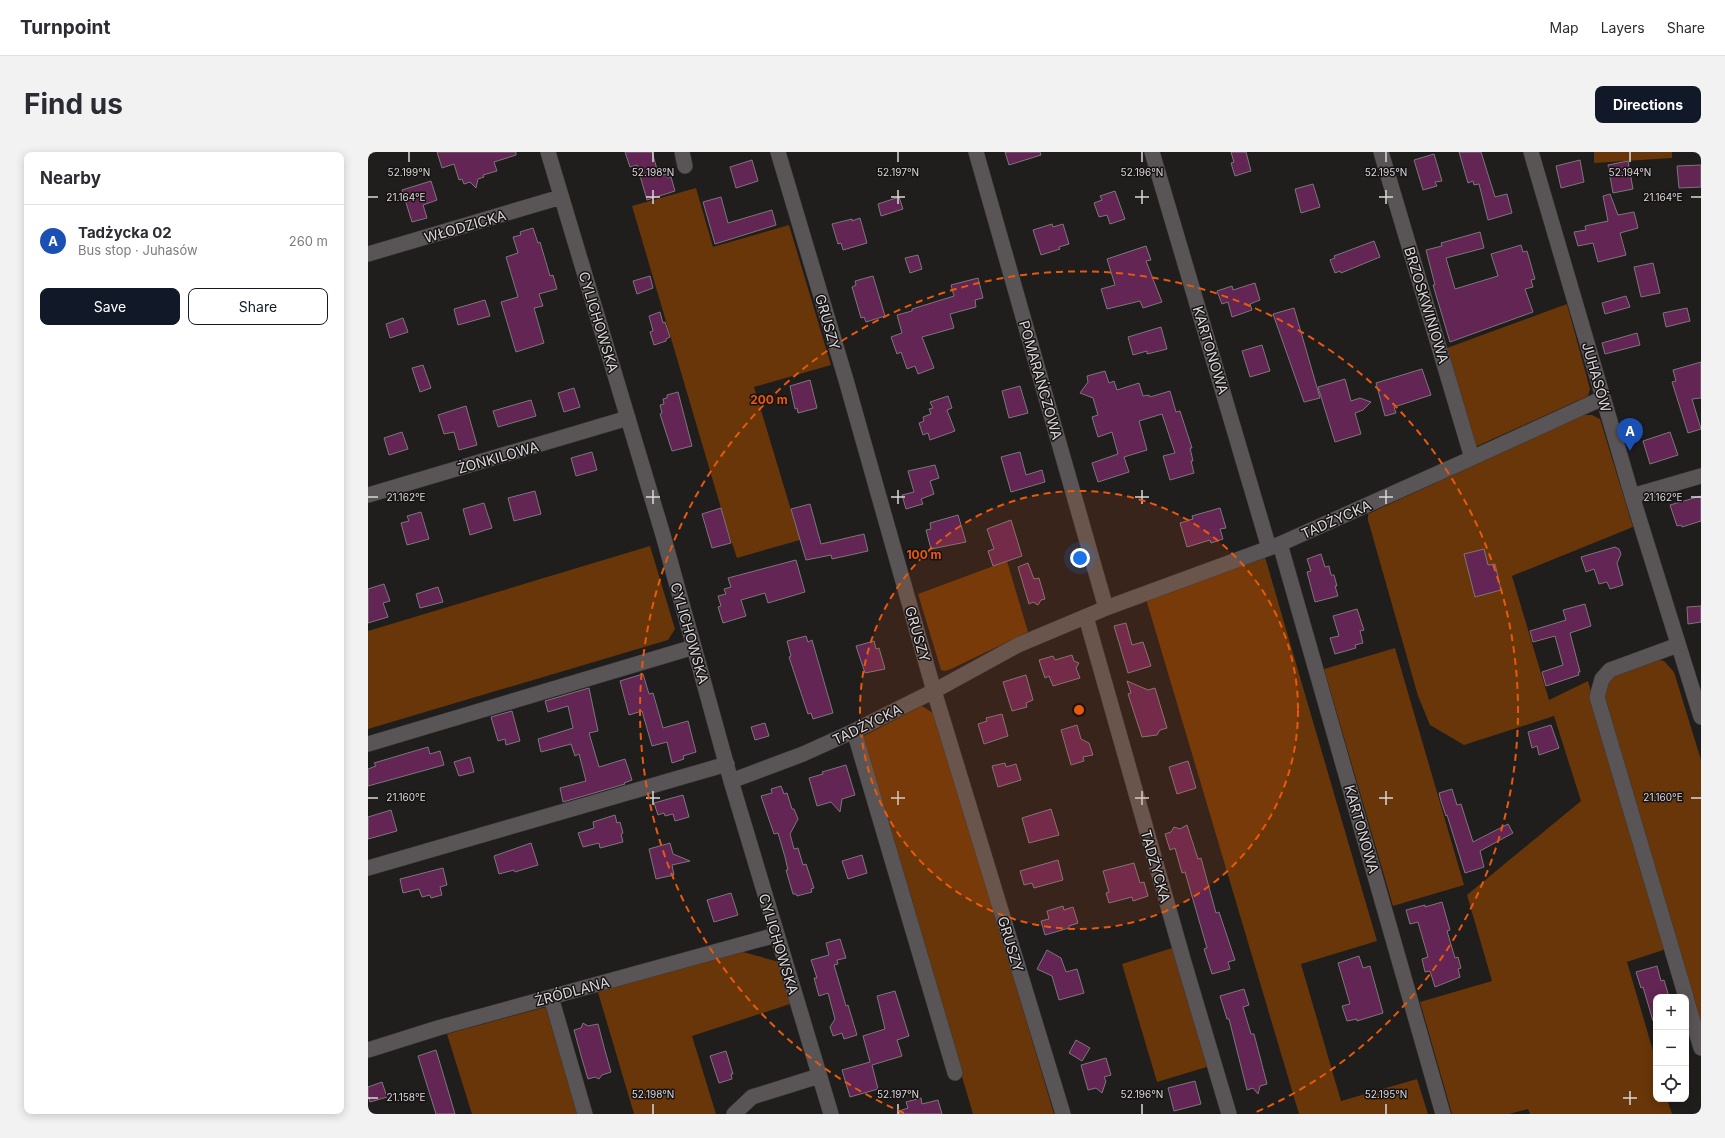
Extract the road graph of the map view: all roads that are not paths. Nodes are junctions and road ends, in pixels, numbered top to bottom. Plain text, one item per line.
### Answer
1 (548, 152) edge
2 (778, 152) edge
3 (976, 152) edge
4 (1152, 152) edge
5 (1381, 152) edge
6 (1530, 152) edge
7 (561, 197) junction
8 (368, 254) edge
9 (1604, 398) junction
10 (628, 418) junction
11 (1472, 458) junction
12 (1701, 476) edge
13 (368, 495) edge
14 (1632, 496) junction
15 (1275, 546) junction
16 (1106, 608) junction
17 (1086, 617) junction
18 (1678, 645) junction
19 (694, 647) junction
20 (934, 691) junction
21 (1701, 717) edge
22 (854, 731) junction
23 (368, 744) edge
24 (727, 764) junction
25 (731, 782) junction
26 (368, 868) edge
27 (776, 935) junction
28 (1685, 994) edge
29 (551, 997) junction
30 (1689, 1007) edge
31 (1701, 1048) edge
32 (368, 1050) edge
33 (955, 1073) dead end
34 (819, 1076) junction
35 (585, 1114) edge
36 (734, 1114) edge
37 (831, 1114) edge
38 (1063, 1114) edge
39 (1229, 1114) edge
40 (1444, 1114) edge

1 - 7 street, CYLICHOWSKA
2 - 20 street, GRUSZY
3 - 16 street, POMARAŃCZOWA
4 - 15 street, KARTONOWA
5 - 11 street, BRZOSKWINIOWA
6 - 9 street, JUHASÓW
7 - 8 street, WŁODZICKA
7 - 10 street, CYLICHOWSKA
9 - 11 street, TADŻYCKA
9 - 14 street, JUHASÓW
10 - 13 street, ŻONKILOWA
10 - 19 street, CYLICHOWSKA
11 - 15 street, TADŻYCKA
12 - 14 street
14 - 18 street, JUHASÓW
15 - 16 street, TADŻYCKA
15 - 40 street, KARTONOWA
16 - 17 street, TADŻYCKA
17 - 20 street, TADŻYCKA
17 - 39 street, TADŻYCKA
18 - 21 street, JUHASÓW
18 - 28 street
19 - 23 street
19 - 24 street, CYLICHOWSKA
20 - 22 street, TADŻYCKA
20 - 38 street, GRUSZY
22 - 25 street, TADŻYCKA
22 - 33 street
24 - 25 street, CYLICHOWSKA
24 - 26 street
25 - 27 street, CYLICHOWSKA
27 - 29 street, ŹRÓDLANA
27 - 34 street, CYLICHOWSKA
29 - 32 street, ŹRÓDLANA
29 - 35 street
30 - 31 street
34 - 36 street
34 - 37 street, CYLICHOWSKA

